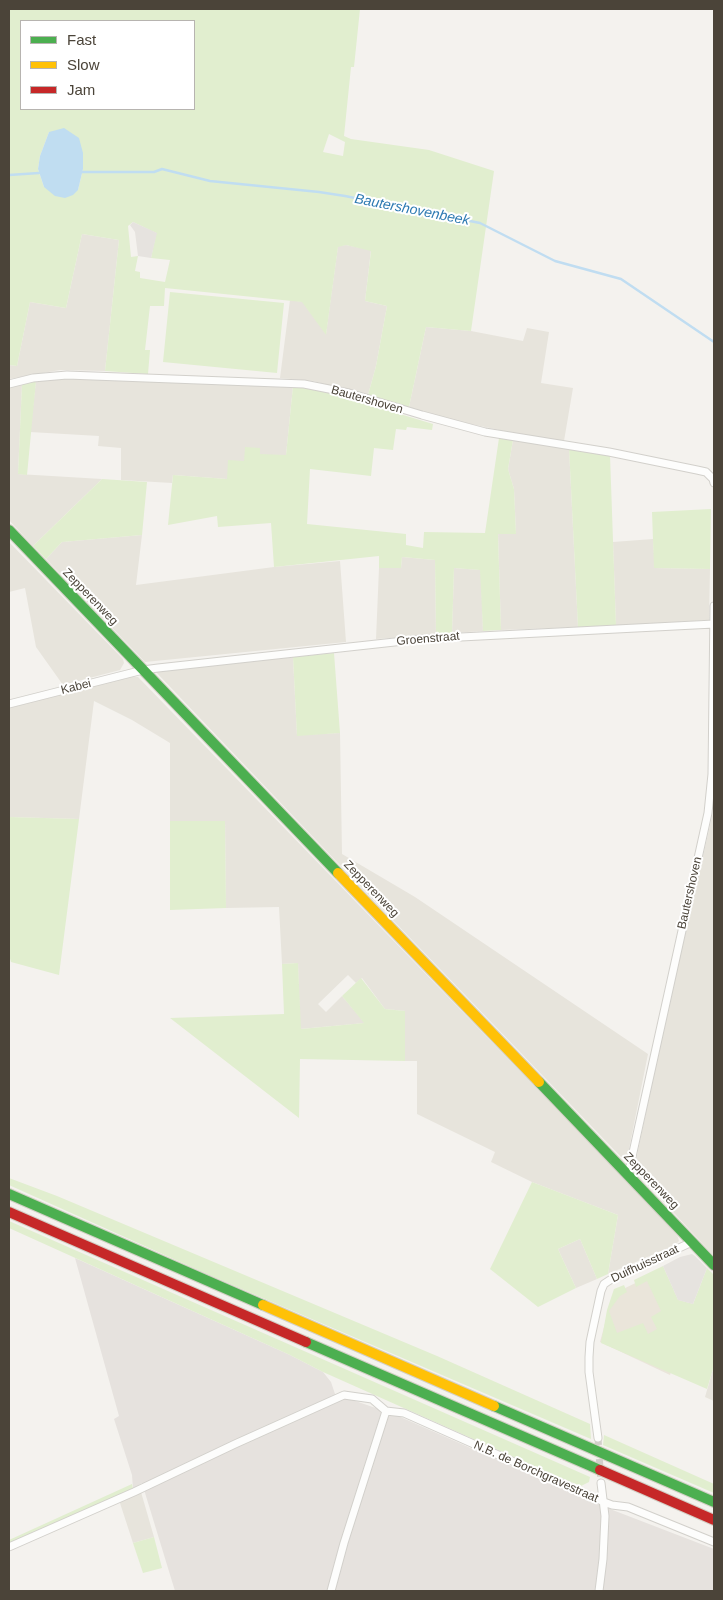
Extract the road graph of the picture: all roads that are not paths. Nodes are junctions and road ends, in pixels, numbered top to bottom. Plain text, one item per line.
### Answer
1 (9, 384) edge
2 (714, 483) edge
3 (9, 530) edge
4 (714, 606) edge
5 (714, 624) edge
6 (143, 670) junction
7 (9, 704) edge
8 (628, 1175) junction
9 (9, 1194) edge
10 (9, 1212) edge
11 (692, 1242) junction
12 (714, 1265) edge
13 (386, 1411) junction
14 (598, 1438) tunnel mouth
15 (601, 1483) tunnel mouth
16 (604, 1502) junction
17 (714, 1502) edge
18 (714, 1520) edge
19 (714, 1542) edge
20 (9, 1547) edge
21 (331, 1591) edge
22 (599, 1591) edge

1 - 2 street, Bautershoven
3 - 6 main road, Zepperenweg
4 - 5 street, Bautershoven
5 - 6 street, Groenstraat
5 - 8 street, Bautershoven
6 - 7 street, Kabei
6 - 8 main road, Zepperenweg
8 - 11 main road, Zepperenweg
9 - 17 main road
10 - 18 main road
11 - 12 main road, Zepperenweg
11 - 14 street, Duifhuisstraat
13 - 16 street, N.B. de Borchgravestraat
13 - 20 street, N.B. de Borchgravestraat
13 - 21 street
15 - 16 street
16 - 19 street, N.B. de Borchgravestraat
16 - 22 street

